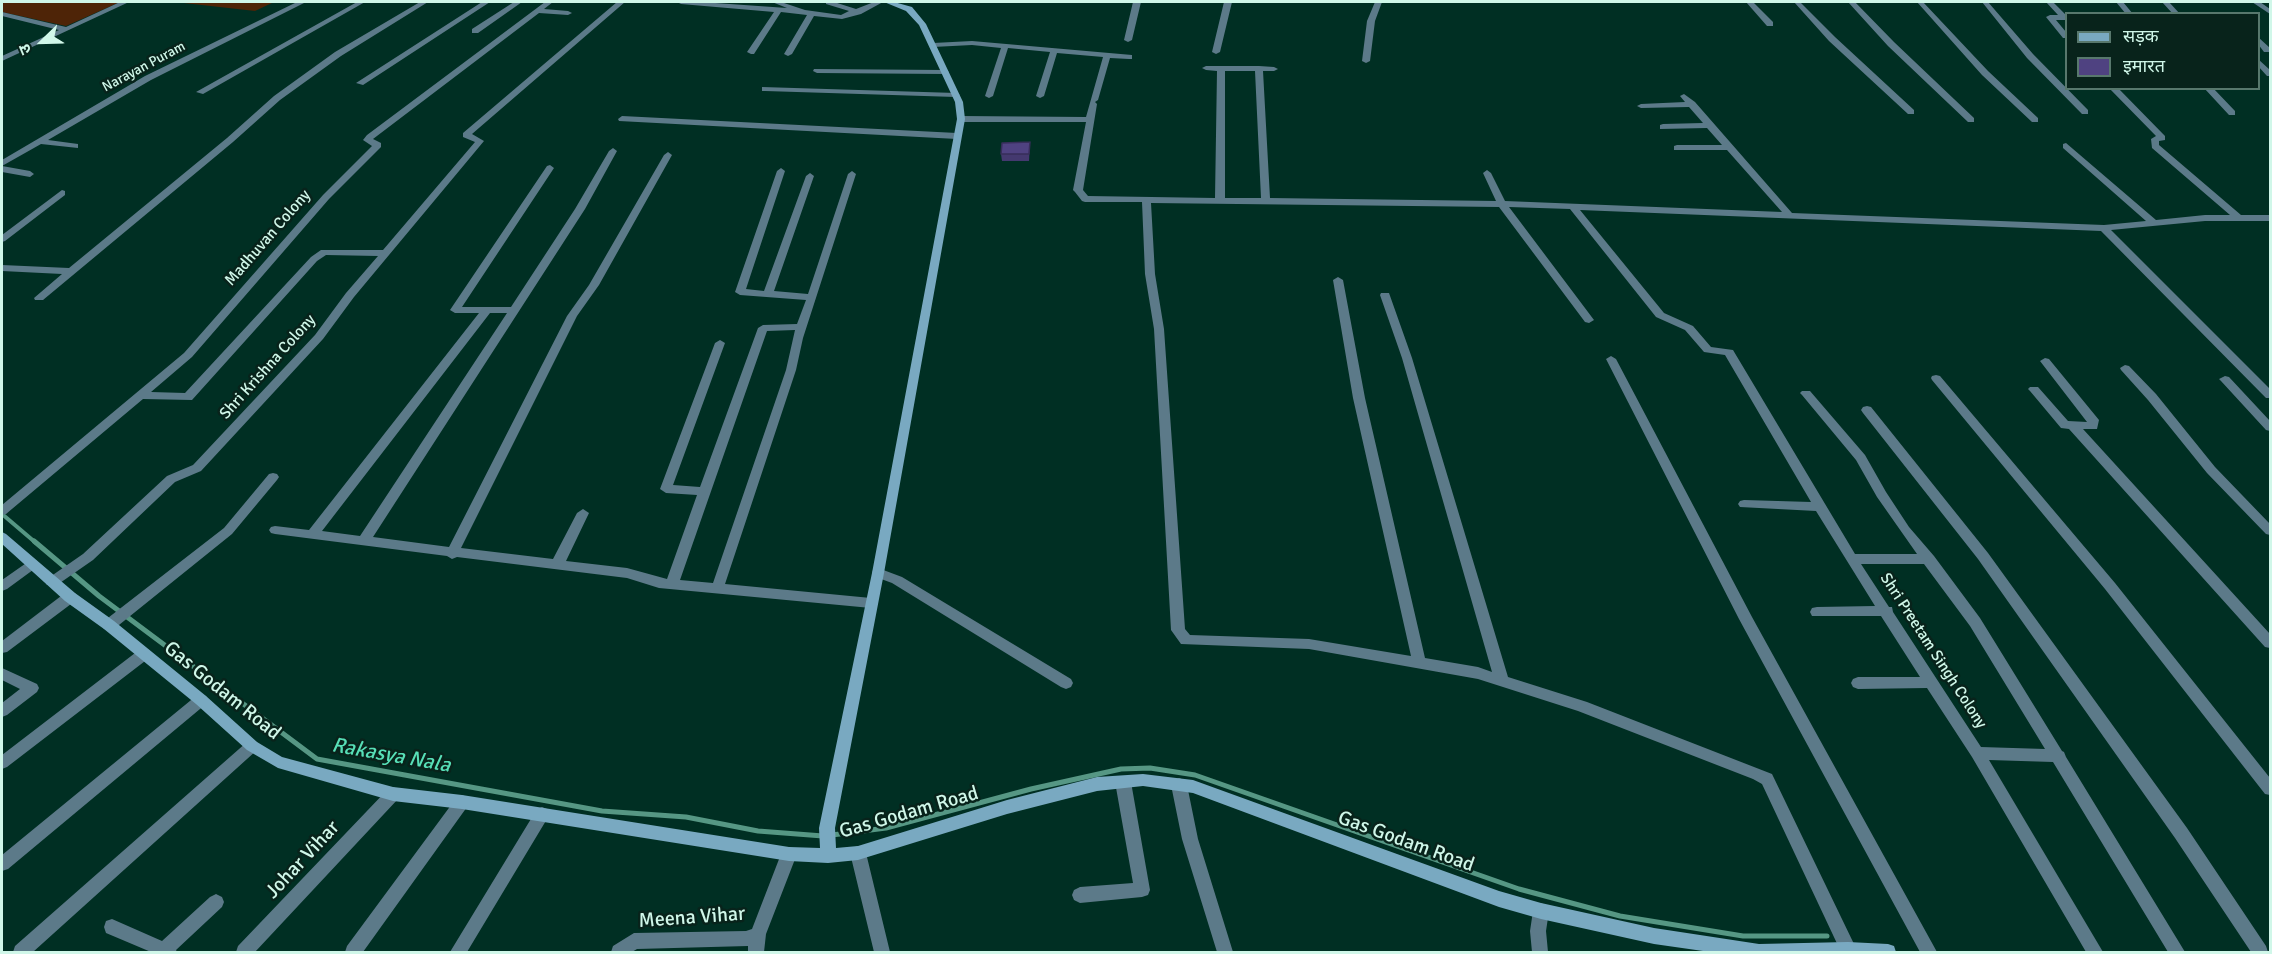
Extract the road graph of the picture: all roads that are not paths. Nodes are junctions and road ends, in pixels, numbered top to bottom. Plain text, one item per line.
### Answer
1 (125, 2) edge
2 (302, 2) edge
3 (361, 2) edge
4 (424, 2) edge
5 (486, 2) edge
6 (518, 2) edge
7 (549, 2) edge
8 (621, 2) edge
9 (681, 2) edge
10 (776, 2) edge
11 (829, 2) edge
12 (879, 2) edge
13 (888, 2) edge
14 (1137, 2) edge
15 (1228, 2) edge
16 (1378, 2) edge
17 (1749, 2) edge
18 (1797, 2) edge
19 (1851, 2) edge
20 (1920, 2) edge
21 (1984, 2) edge
22 (2049, 2) edge
23 (2256, 2) edge
24 (779, 10) junction
25 (537, 11) junction
26 (858, 12) junction
27 (2271, 12) edge
28 (568, 13) dead end
29 (808, 13) junction
30 (2, 14) edge
31 (2065, 18) edge
32 (2065, 18) edge
33 (1770, 24) dead end
34 (66, 29) junction
35 (475, 31) dead end
36 (2065, 34) edge
37 (1128, 40) dead end
38 (937, 44) junction
39 (1005, 46) junction
40 (1054, 51) junction
41 (751, 52) dead end
42 (1216, 52) dead end
43 (788, 54) dead end
44 (1107, 56) junction
45 (1129, 57) dead end
46 (2, 60) edge
47 (1366, 61) dead end
48 (1206, 68) dead end
49 (1221, 68) junction
50 (1259, 68) junction
51 (1274, 69) dead end
52 (817, 72) dead end
53 (945, 72) junction
54 (360, 83) dead end
55 (765, 89) dead end
56 (2115, 90) edge
57 (2210, 90) edge
58 (200, 92) dead end
59 (956, 95) junction
60 (989, 96) dead end
61 (1040, 96) dead end
62 (1684, 96) dead end
63 (1692, 104) junction
64 (1641, 106) dead end
65 (1911, 112) dead end
66 (2085, 112) dead end
67 (2232, 113) dead end
68 (622, 119) dead end
69 (961, 119) junction
70 (1089, 120) junction
71 (1971, 120) dead end
72 (2035, 120) dead end
73 (1710, 125) junction
74 (1663, 127) dead end
75 (957, 136) junction
76 (40, 141) junction
77 (75, 146) dead end
78 (2067, 146) dead end
79 (1729, 147) junction
80 (1677, 148) dead end
81 (613, 151) dead end
82 (668, 154) dead end
83 (2, 163) edge
84 (550, 168) dead end
85 (2, 169) edge
86 (781, 171) dead end
87 (1487, 173) dead end
88 (30, 174) dead end
89 (852, 174) dead end
90 (810, 176) dead end
91 (62, 193) dead end
92 (1146, 200) junction
93 (1220, 200) junction
94 (1266, 200) junction
95 (1502, 204) junction
96 (1573, 207) junction
97 (1789, 215) junction
98 (2238, 217) junction
99 (2271, 218) edge
100 (2155, 224) junction
101 (2104, 228) junction
102 (2, 239) edge
103 (385, 253) junction
104 (2, 268) edge
105 (72, 271) junction
106 (1338, 280) dead end
107 (768, 294) junction
108 (1385, 295) dead end
109 (812, 297) junction
110 (39, 298) dead end
111 (487, 310) junction
112 (514, 310) junction
113 (1590, 320) dead end
114 (802, 327) junction
115 (720, 343) dead end
116 (1611, 359) dead end
117 (2045, 361) dead end
118 (2125, 368) dead end
119 (1936, 378) dead end
120 (2225, 379) dead end
121 (2034, 389) dead end
122 (1806, 393) dead end
123 (142, 395) junction
124 (2271, 396) edge
125 (1868, 410) dead end
126 (2073, 426) junction
127 (2271, 428) edge
128 (273, 477) dead end
129 (705, 491) junction
130 (1744, 504) dead end
131 (1821, 507) junction
132 (6, 509) edge
133 (583, 513) dead end
134 (275, 530) dead end
135 (2271, 531) edge
136 (312, 536) junction
137 (2, 537) edge
138 (363, 542) junction
139 (452, 554) junction
140 (1852, 559) junction
141 (1929, 559) junction
142 (32, 564) junction
143 (557, 565) junction
144 (878, 573) junction
145 (57, 578) junction
146 (672, 583) junction
147 (2, 586) edge
148 (718, 587) junction
149 (70, 597) junction
150 (871, 603) junction
151 (1887, 611) junction
152 (1817, 612) dead end
153 (114, 621) junction
154 (2271, 643) edge
155 (2, 648) edge
156 (144, 654) junction
157 (1419, 662) junction
158 (2, 674) edge
159 (1502, 681) junction
160 (1858, 682) dead end
161 (1932, 682) junction
162 (1066, 683) dead end
163 (201, 700) junction
164 (2, 711) edge
165 (252, 746) junction
166 (1977, 753) junction
167 (2059, 756) junction
168 (2, 763) edge
169 (1123, 782) junction
170 (1179, 785) junction
171 (2271, 789) edge
172 (393, 794) junction
173 (462, 802) junction
174 (542, 814) junction
175 (827, 841) junction
176 (858, 852) junction
177 (789, 854) junction
178 (2, 864) edge
179 (1080, 895) dead end
180 (216, 902) dead end
181 (1541, 911) junction
182 (112, 927) dead end
183 (758, 934) junction
184 (697, 946) edge
185 (1727, 950) edge
186 (1848, 950) junction
187 (166, 951) edge
188 (21, 952) edge
189 (244, 952) edge
190 (353, 952) edge
191 (458, 952) edge
192 (619, 952) edge
193 (756, 952) edge
194 (882, 952) edge
195 (1226, 952) edge
196 (1540, 952) edge
197 (1801, 952) edge
198 (1888, 952) edge
199 (1929, 952) edge
200 (2095, 952) edge
201 (2177, 952) edge
202 (2260, 952) edge

1 - 34 street
2 - 76 street, Narayan Puram
3 - 58 street
4 - 105 street
5 - 54 street
6 - 35 street
7 - 25 street, Madhuvan Colony
8 - 103 street, Shri Krishna Colony
9 - 24 street
10 - 29 street
11 - 26 street
12 - 26 street
13 - 38 main road
14 - 37 street
15 - 42 street
16 - 47 street
17 - 33 street
18 - 65 street
19 - 71 street
20 - 72 street
21 - 66 street
22 - 32 street
23 - 27 street
24 - 29 street
24 - 41 street
25 - 28 street
25 - 123 street, Madhuvan Colony
26 - 29 street
29 - 43 street
30 - 34 street
31 - 36 street
34 - 46 street
38 - 39 street
38 - 53 main road
39 - 40 street
39 - 60 street
40 - 44 street
40 - 61 street
44 - 45 street
44 - 70 street
48 - 49 street
49 - 50 street
49 - 93 street
50 - 51 street
50 - 94 street
52 - 53 street
53 - 59 main road
55 - 59 street
56 - 98 street
57 - 67 street
59 - 69 main road
62 - 63 street
63 - 64 street
63 - 73 street
68 - 75 street
69 - 70 street
69 - 75 main road
70 - 92 street
73 - 74 street
73 - 79 street
75 - 144 main road
76 - 77 street
76 - 83 street, Narayan Puram
78 - 100 street
79 - 80 street
79 - 97 street
81 - 112 street
82 - 139 street
84 - 111 street
85 - 88 street
86 - 107 street
87 - 95 street
89 - 109 street
90 - 107 street
91 - 102 street
92 - 93 street
92 - 157 street
93 - 94 street
94 - 95 street
95 - 96 street
95 - 113 street
96 - 97 street
96 - 131 street, Shri Preetam Singh Colony
97 - 101 street
98 - 99 street
98 - 100 street
100 - 101 street
101 - 124 street
103 - 123 street
103 - 145 street, Shri Krishna Colony
104 - 105 street
105 - 110 street
106 - 157 street
107 - 109 street
108 - 159 street
109 - 114 street
111 - 112 street
111 - 136 street
112 - 138 street
114 - 129 street
114 - 148 street
115 - 129 street
116 - 199 street
117 - 126 street
118 - 135 street
119 - 171 street
120 - 127 street
121 - 126 street
122 - 141 street
123 - 132 street, Madhuvan Colony
125 - 202 street
126 - 154 street
128 - 153 street
129 - 146 street
130 - 131 street
131 - 140 street, Shri Preetam Singh Colony
133 - 143 street
134 - 136 street
136 - 138 street
137 - 142 main road, Gas Godam Road
138 - 139 street
139 - 143 street
140 - 141 street
140 - 151 street, Shri Preetam Singh Colony
141 - 167 street
142 - 145 main road, Gas Godam Road
142 - 147 street
143 - 146 street
144 - 150 main road
144 - 162 street
145 - 149 main road, Gas Godam Road
146 - 148 street
148 - 150 street
149 - 153 main road, Gas Godam Road
149 - 155 street
150 - 175 main road
151 - 152 street
151 - 161 street, Shri Preetam Singh Colony
153 - 156 main road, Gas Godam Road
156 - 163 main road, Gas Godam Road
156 - 168 street
157 - 159 street
158 - 164 street
159 - 186 street
160 - 161 street
161 - 166 street, Shri Preetam Singh Colony
163 - 165 main road, Gas Godam Road
163 - 178 street
165 - 172 main road, Gas Godam Road
165 - 188 street
166 - 167 street
166 - 200 street, Shri Preetam Singh Colony
167 - 201 street
169 - 170 main road, Gas Godam Road
169 - 176 main road, Gas Godam Road
169 - 179 street
170 - 181 main road, Gas Godam Road
170 - 195 street
172 - 173 main road, Gas Godam Road
172 - 189 street, Johar Vihar
173 - 174 main road, Gas Godam Road
173 - 190 street
174 - 177 main road, Gas Godam Road
174 - 191 street
175 - 176 main road, Gas Godam Road
175 - 177 main road, Gas Godam Road
176 - 194 street
177 - 183 street, Meena Vihar
180 - 187 street
181 - 185 main road, Gas Godam Road
181 - 196 street
182 - 187 street
183 - 184 street, Meena Vihar
183 - 193 street
184 - 192 street, Meena Vihar
185 - 197 main road, Gas Godam Road
186 - 197 main road, Gas Godam Road
186 - 198 main road, Gas Godam Road

